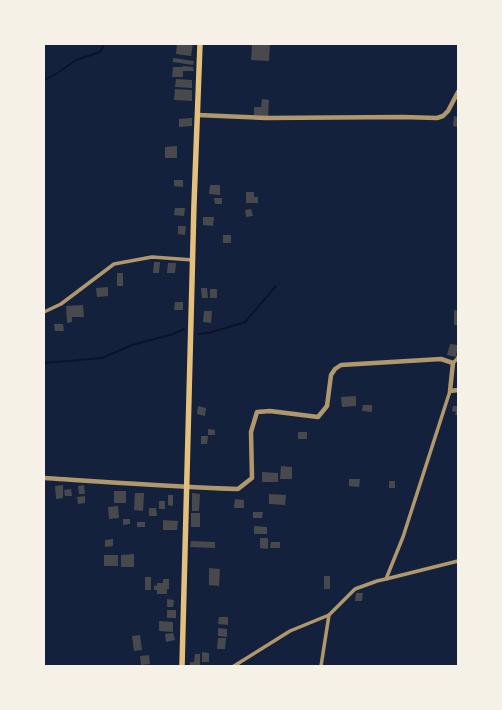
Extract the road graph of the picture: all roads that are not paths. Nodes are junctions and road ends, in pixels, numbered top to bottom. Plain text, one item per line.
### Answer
1 (200, 44) edge
2 (458, 92) edge
3 (198, 115) junction
4 (193, 260) junction
5 (44, 312) edge
6 (458, 357) edge
7 (453, 363) junction
8 (458, 390) edge
9 (450, 391) junction
10 (44, 478) edge
11 (187, 488) junction
12 (458, 561) edge
13 (386, 579) junction
14 (329, 615) junction
15 (182, 666) edge
16 (234, 666) edge
17 (321, 666) edge

1 - 3 main road
2 - 3 street
3 - 4 main road
4 - 5 street
4 - 11 main road
6 - 7 street
7 - 9 street
7 - 11 street
8 - 9 street
9 - 13 street
10 - 11 street
11 - 15 main road
12 - 13 street
13 - 14 street
14 - 16 street
14 - 17 street

